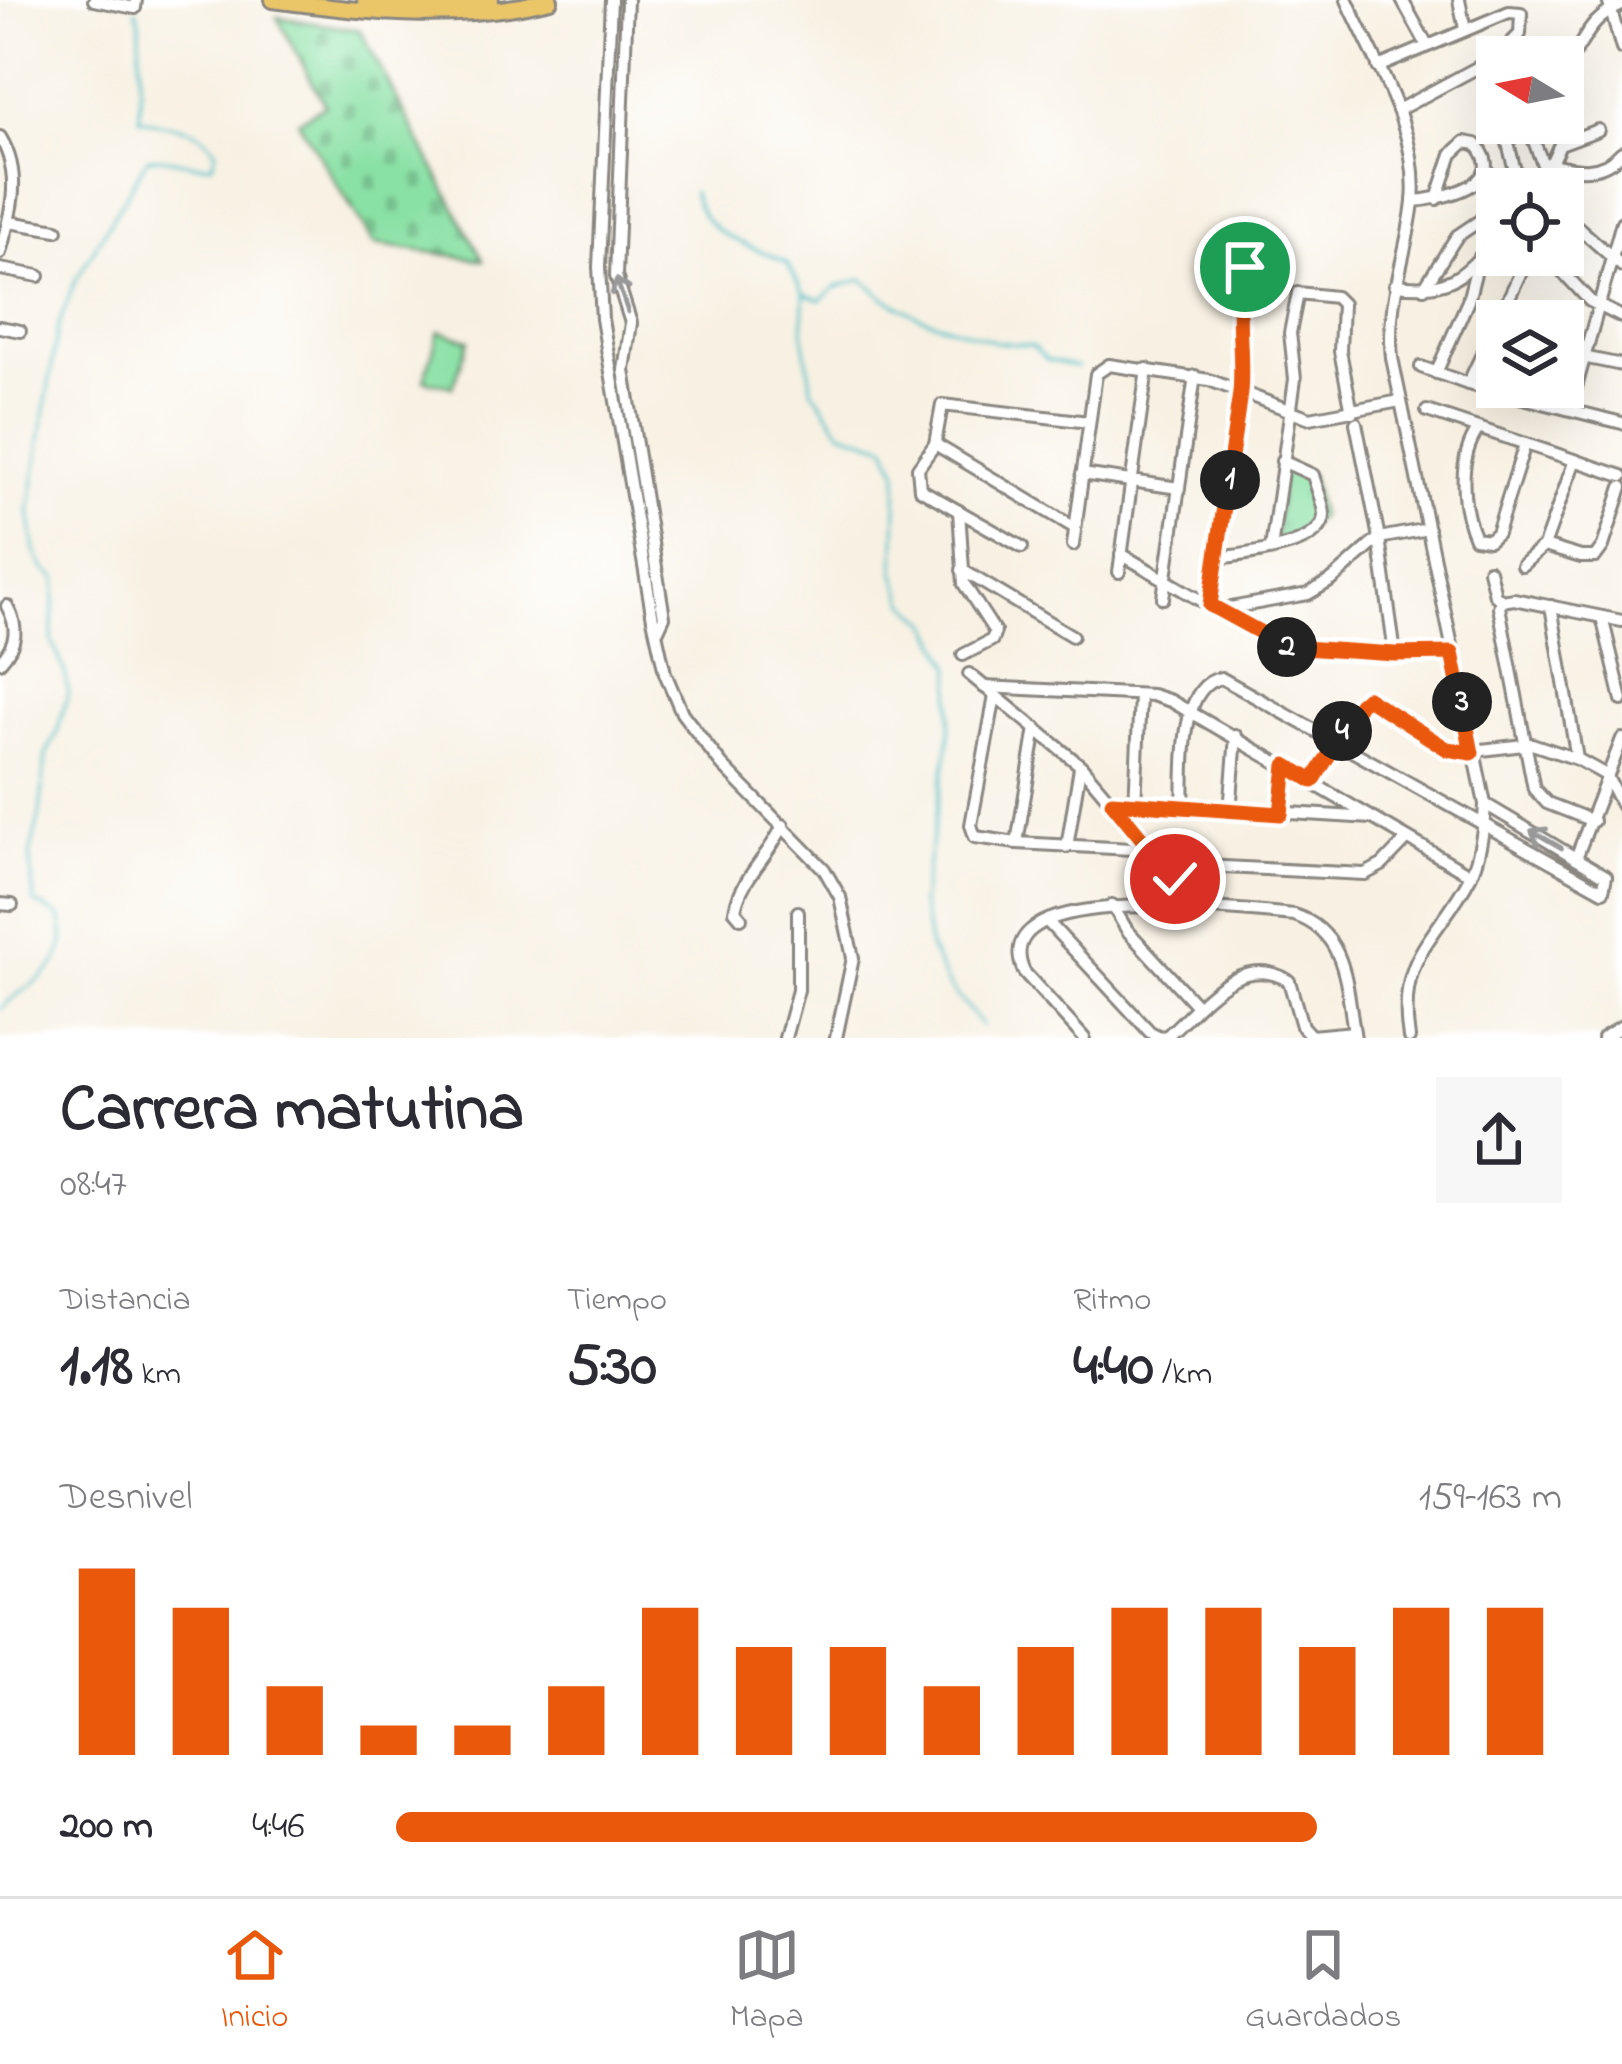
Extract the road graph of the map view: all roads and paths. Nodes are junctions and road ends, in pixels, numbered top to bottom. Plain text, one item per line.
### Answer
1 (94, 0) edge
2 (136, 0) edge
3 (273, 0) edge
4 (365, 0) edge
5 (491, 0) edge
6 (550, 0) edge
7 (611, 0) edge
8 (627, 0) edge
9 (1402, 0) edge
10 (1459, 0) edge
11 (1352, 2) edge
12 (1616, 7) edge
13 (1465, 29) junction
14 (1518, 36) edge
15 (1583, 36) edge
16 (1426, 45) junction
17 (1622, 49) edge
18 (1378, 67) junction
19 (1476, 68) edge
20 (616, 96) junction
21 (1398, 110) junction
22 (1598, 130) dead end
23 (614, 132) junction
24 (0, 137) edge
25 (1536, 144) edge
26 (1621, 155) edge
27 (0, 162) edge
28 (1546, 166) junction
29 (1484, 168) edge
30 (14, 180) junction
31 (1476, 180) edge
32 (1438, 200) junction
33 (1413, 201) junction
34 (9, 222) junction
35 (1622, 222) edge
36 (1476, 223) edge
37 (57, 230) dead end
38 (1584, 233) edge
39 (0, 254) edge
40 (1476, 261) edge
41 (1618, 264) edge
42 (1245, 267) dead end
43 (0, 269) edge
44 (1476, 270) edge
45 (39, 276) dead end
46 (1567, 276) edge
47 (1395, 285) junction
48 (1424, 288) junction
49 (1600, 309) junction
50 (1622, 317) edge
51 (0, 327) edge
52 (603, 328) junction
53 (20, 331) dead end
54 (630, 335) junction
55 (1584, 358) joint
56 (1622, 364) edge
57 (1421, 367) dead end
58 (1147, 369) junction
59 (1476, 369) edge
60 (1436, 373) junction
61 (1195, 376) junction
62 (1468, 384) junction
63 (1240, 393) junction
64 (1400, 401) junction
65 (1570, 409) joint
66 (1427, 411) dead end
67 (1290, 413) junction
68 (1354, 418) junction
69 (1089, 422) junction
70 (1622, 423) edge
71 (1479, 428) junction
72 (935, 444) junction
73 (1525, 444) junction
74 (1575, 460) junction
75 (1282, 461) junction
76 (1082, 474) junction
77 (1622, 476) edge
78 (1131, 481) junction
79 (638, 486) junction
80 (1622, 487) edge
81 (1179, 488) junction
82 (958, 511) junction
83 (1075, 528) junction
84 (1428, 529) junction
85 (1379, 538) junction
86 (1072, 545) dead end
87 (1544, 546) junction
88 (1022, 547) dead end
89 (1271, 549) junction
90 (1121, 554) junction
91 (1219, 558) junction
92 (1522, 565) dead end
93 (962, 570) junction
94 (1489, 570) dead end
95 (1118, 572) dead end
96 (1166, 578) junction
97 (1163, 598) dead end
98 (1500, 604) junction
99 (2, 607) edge
100 (1215, 607) junction
101 (1551, 607) junction
102 (1602, 617) junction
103 (1622, 621) edge
104 (1072, 636) dead end
105 (1452, 653) junction
106 (1395, 654) junction
107 (963, 655) dead end
108 (0, 662) edge
109 (969, 674) dead end
110 (984, 686) junction
111 (1140, 695) junction
112 (995, 696) junction
113 (1622, 700) edge
114 (1188, 710) junction
115 (1036, 728) junction
116 (1236, 736) junction
117 (1622, 740) edge
118 (1336, 741) junction
119 (1524, 743) junction
120 (1472, 753) junction
121 (1577, 759) junction
122 (1286, 765) junction
123 (1081, 766) junction
124 (1606, 775) junction
125 (1313, 781) junction
126 (1112, 802) junction
127 (1485, 803) junction
128 (1135, 806) junction
129 (1622, 806) edge
130 (1183, 809) junction
131 (1230, 812) junction
132 (1281, 814) junction
133 (1374, 818) junction
134 (1593, 821) junction
135 (1484, 824) junction
136 (782, 825) junction
137 (1407, 839) junction
138 (1017, 843) junction
139 (1067, 847) junction
140 (1151, 850) junction
141 (1577, 857) junction
142 (1204, 866) dead end
143 (1569, 872) junction
144 (1471, 875) junction
145 (1112, 905) junction
146 (1175, 907) junction
147 (798, 912) dead end
148 (741, 918) dead end
149 (1047, 921) junction
150 (1196, 1005) junction
151 (1622, 1026) edge
152 (1354, 1035) edge
153 (1160, 1037) edge
154 (785, 1038) edge
155 (836, 1038) edge
156 (1084, 1038) edge
157 (1409, 1038) edge
158 (1603, 1038) edge

1 - 2 street
3 - 6 main road
4 - 5 main road
7 - 20 street
8 - 20 street
9 - 16 street
10 - 13 street
11 - 18 street
12 - 15 street
12 - 17 street
13 - 14 street
13 - 16 street
16 - 18 street
18 - 21 street
19 - 21 street
20 - 23 street
21 - 33 street
22 - 28 street
23 - 52 street
54 -> 23 street
24 - 30 street
25 - 28 street
26 - 28 street
27 - 30 street
29 - 32 street
30 - 34 street
31 - 32 street
32 - 33 street
33 - 47 street
34 - 37 street
34 - 39 street
35 - 41 street
36 - 48 street
38 - 41 street
40 - 48 street
41 - 49 street
42 - 63 street
43 - 45 street
44 - 60 street
46 - 49 street
47 - 48 street
47 - 64 street
49 - 50 street
49 - 55 street
51 - 53 street
52 - 54 street
52 - 79 street
54 - 79 street
55 - 56 street
57 - 60 street
58 - 61 street
58 - 69 street
58 - 78 street
59 - 62 street
60 - 62 street
61 - 63 street
61 - 81 street
62 - 65 street
63 - 67 street
63 - 91 street
64 - 68 street
64 - 84 street
65 - 70 street
66 - 71 street
67 - 68 street
67 - 68 street
67 - 75 street
68 - 85 street
69 - 72 street
69 - 76 street
71 - 73 street
71 - 73 street
72 - 82 street
72 - 83 street
73 - 74 street
74 - 77 street
74 - 87 street
75 - 89 street
75 - 89 street
76 - 78 street
76 - 83 street
78 - 81 street
78 - 90 street
79 - 136 street
80 - 87 street
81 - 96 street
82 - 88 street
82 - 93 street
83 - 86 street
84 - 85 street
84 - 105 street
85 - 100 street
85 - 106 street
87 - 92 street
89 - 91 street
90 - 95 street
90 - 96 street
91 - 100 street
93 - 104 street
93 - 107 street
94 - 98 street
96 - 97 street
96 - 100 street
98 - 101 street
98 - 119 street
99 - 108 street
100 - 106 street
101 - 102 street
101 - 121 street
102 - 103 street
102 - 113 street
105 - 106 street
105 - 120 street
109 - 110 street
110 - 111 street
110 - 112 street
111 - 114 street
111 - 128 street
112 - 115 street
112 - 138 street
114 - 116 street
114 - 118 street
114 - 130 street
115 - 123 street
115 - 138 street
116 - 122 street
116 - 131 street
117 - 124 street
118 - 120 street
118 - 125 street
118 - 135 street
119 - 120 street
119 - 121 street
119 - 134 street
120 - 127 street
121 - 124 street
122 - 125 street
122 - 132 street
123 - 126 street
123 - 139 street
124 - 129 street
124 - 134 street
125 - 133 street
126 - 128 street
126 - 140 street
127 - 135 street
141 -> 127 street
128 - 130 street
130 - 131 street
131 - 132 street
132 - 133 street
133 - 137 street
134 - 141 street
135 - 143 street
135 - 144 street
136 - 148 street
136 - 155 street
137 - 142 street
137 - 144 street
138 - 139 street
139 - 140 street
140 - 146 street
141 - 143 street
141 - 143 street
144 - 157 street
145 - 146 street
145 - 149 street
145 - 150 street
146 - 152 street
147 - 154 street
149 - 153 street
149 - 156 street
150 - 152 street
150 - 153 street
151 - 158 street

